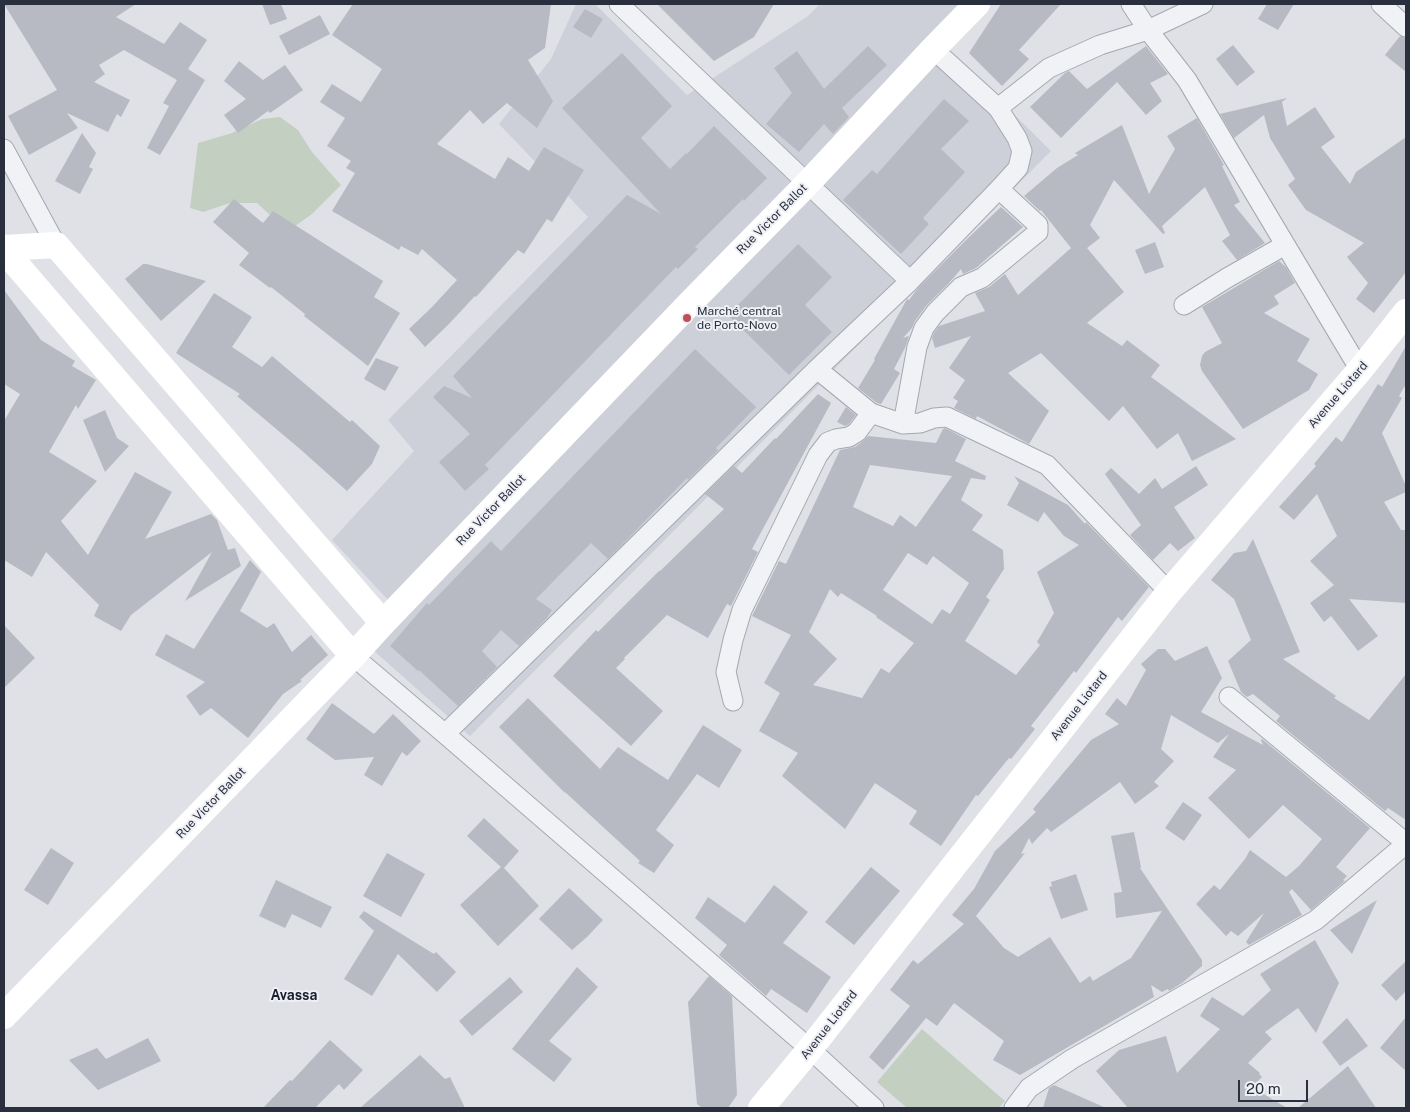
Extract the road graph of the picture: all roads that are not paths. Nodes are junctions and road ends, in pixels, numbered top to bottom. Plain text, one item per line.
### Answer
1 (619, 4) edge
2 (977, 4) edge
3 (1131, 4) edge
4 (1203, 4) edge
5 (1381, 4) edge
6 (1406, 27) edge
7 (1148, 30) junction
8 (933, 49) junction
9 (998, 108) junction
10 (4, 149) edge
11 (807, 184) junction
12 (1000, 189) junction
13 (56, 245) junction
14 (1285, 245) junction
15 (4, 249) edge
16 (910, 282) junction
17 (1184, 305) dead end
18 (1406, 312) edge
19 (817, 369) junction
20 (1360, 370) junction
21 (871, 413) junction
22 (903, 424) junction
23 (1169, 592) junction
24 (383, 623) junction
25 (353, 656) junction
26 (1229, 697) dead end
27 (733, 701) dead end
28 (445, 734) junction
29 (1406, 844) edge
30 (1406, 861) edge
31 (1386, 862) junction
32 (4, 1016) edge
33 (810, 1049) junction
34 (761, 1108) edge
35 (874, 1108) edge
36 (1014, 1108) edge

1 - 11 street
2 - 8 street, Rue Victor Ballot
3 - 7 street
4 - 7 street
5 - 6 street
7 - 9 street
7 - 14 street
8 - 9 street
8 - 11 street, Rue Victor Ballot
9 - 12 street
10 - 13 street
11 - 16 street
11 - 24 street, Rue Victor Ballot
12 - 16 street
12 - 22 street
13 - 15 street
13 - 24 street
14 - 17 street
14 - 20 street
15 - 25 street
16 - 19 street
18 - 20 street, Avenue Liotard
19 - 21 street
19 - 28 street
20 - 23 street, Avenue Liotard
21 - 22 street
21 - 27 street
22 - 23 street
23 - 33 street, Avenue Liotard
24 - 25 street, Rue Victor Ballot
25 - 28 street
25 - 32 street, Rue Victor Ballot
26 - 29 street
28 - 33 street
29 - 31 street
30 - 31 street
31 - 36 street
33 - 34 street, Avenue Liotard
33 - 35 street

